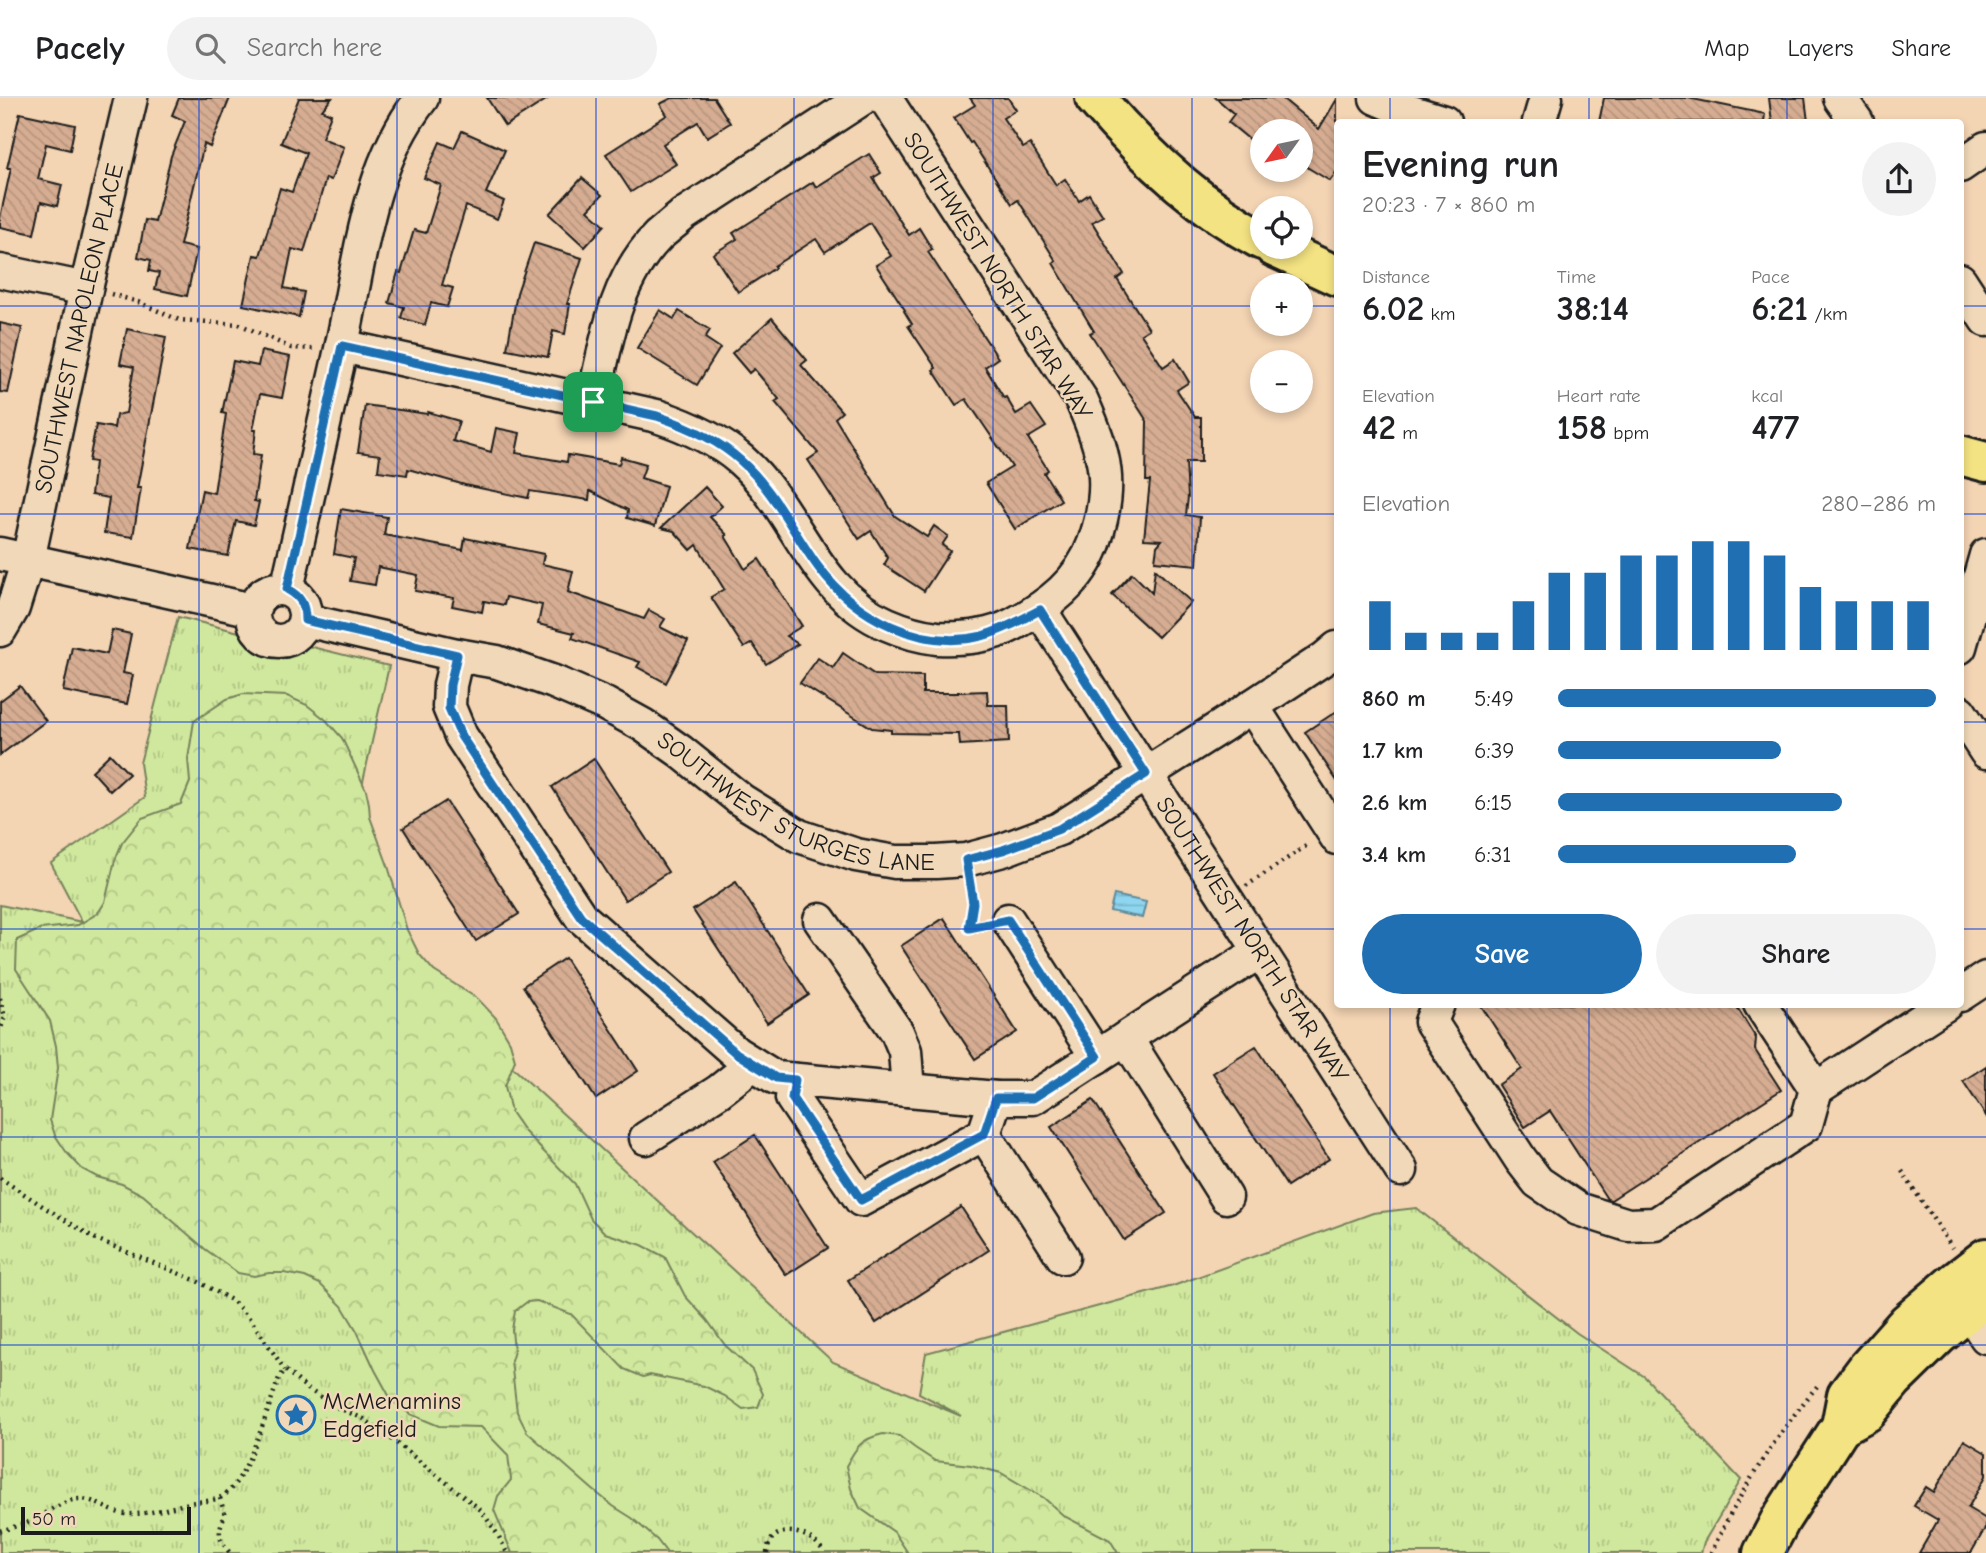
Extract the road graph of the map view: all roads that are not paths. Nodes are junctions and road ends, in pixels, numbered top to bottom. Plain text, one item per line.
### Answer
1 (131, 98) edge
2 (422, 98) edge
3 (863, 98) edge
4 (885, 98) edge
5 (1095, 98) edge
6 (1376, 98) edge
7 (1546, 98) edge
8 (1840, 98) edge
9 (1434, 119) edge
10 (1540, 119) edge
11 (1855, 119) edge
12 (1986, 148) edge
13 (1964, 163) edge
14 (1250, 232) edge
15 (1300, 259) edge
16 (0, 271) edge
17 (1334, 275) edge
18 (1964, 286) edge
19 (86, 289) junction
20 (1986, 320) edge
21 (342, 346) junction
22 (593, 402) junction
23 (1964, 456) edge
24 (1986, 462) edge
25 (1986, 555) edge
26 (14, 557) edge
27 (287, 589) junction
28 (253, 610) junction
29 (1040, 610) junction
30 (305, 620) junction
31 (0, 630) edge
32 (1967, 638) edge
33 (1334, 650) edge
34 (457, 655) junction
35 (1252, 706) junction
36 (1964, 718) edge
37 (1986, 752) edge
38 (1146, 774) junction
39 (1334, 834) edge
40 (820, 920) dead end
41 (1008, 920) road end
42 (1259, 952) junction
43 (1986, 978) edge
44 (1964, 992) edge
45 (1437, 1008) edge
46 (1763, 1008) edge
47 (1940, 1008) edge
48 (1126, 1038) junction
49 (1097, 1057) junction
50 (753, 1064) junction
51 (795, 1080) junction
52 (1816, 1089) junction
53 (908, 1090) junction
54 (996, 1098) junction
55 (984, 1134) junction
56 (646, 1138) dead end
57 (1401, 1170) dead end
58 (1226, 1197) dead end
59 (1063, 1257) dead end
60 (1975, 1292) edge
61 (1763, 1553) edge

1 - 19 street, SOUTHWEST NAPOLEON PLACE
2 - 21 street
3 - 22 street
4 - 29 street, SOUTHWEST NORTH STAR WAY
5 - 14 main road
6 - 9 street
7 - 10 street
8 - 11 street
12 - 13 street
15 - 17 main road
16 - 19 street
18 - 20 street
19 - 26 street, SOUTHWEST NAPOLEON PLACE
21 - 22 street
21 - 27 street
22 - 29 street
23 - 24 main road
25 - 32 street
26 - 28 street
26 - 31 street, SOUTHWEST NAPOLEON PLACE
27 - 28 street
27 - 30 street
28 - 30 street
29 - 38 street, SOUTHWEST NORTH STAR WAY
30 - 34 street, SOUTHWEST STURGES LANE
33 - 35 street, SOUTHWEST STURGES LANE
34 - 38 street, SOUTHWEST STURGES LANE
34 - 50 street
35 - 38 street, SOUTHWEST STURGES LANE
35 - 39 street
36 - 37 street
38 - 42 street, SOUTHWEST NORTH STAR WAY
40 - 53 street
41 - 49 street
42 - 48 street
42 - 57 street, SOUTHWEST NORTH STAR WAY
43 - 44 street
45 - 52 street
46 - 52 street
47 - 52 street
48 - 49 street
48 - 58 street
49 - 54 street
50 - 51 street
50 - 56 street
51 - 53 street
51 - 55 street
53 - 54 street
54 - 55 street
55 - 59 street
60 - 61 main road

